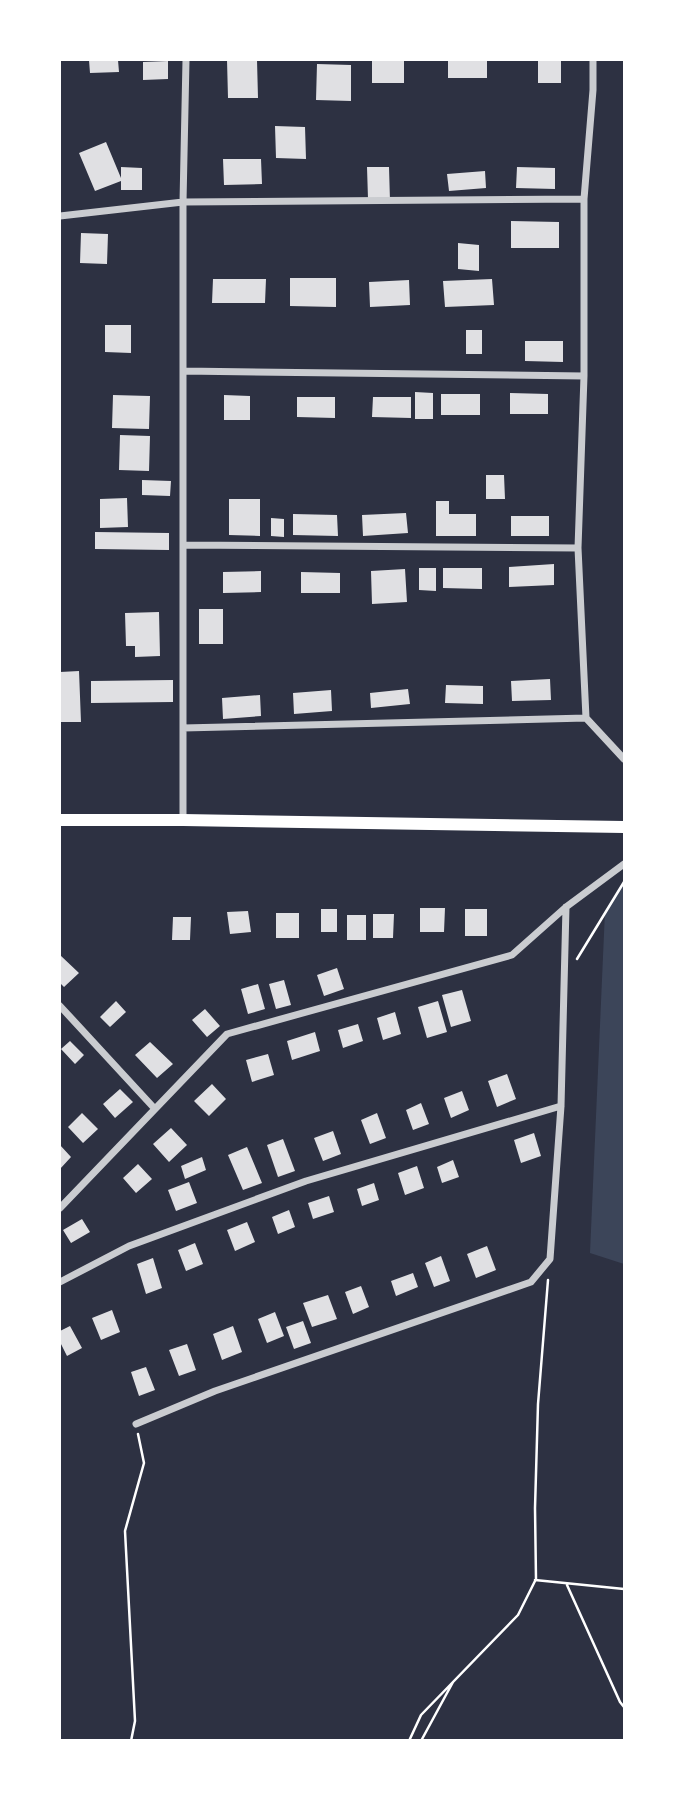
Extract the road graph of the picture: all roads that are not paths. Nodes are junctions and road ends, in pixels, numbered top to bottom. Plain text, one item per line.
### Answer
1 (186, 60) edge
2 (593, 60) edge
3 (584, 199) junction
4 (183, 202) junction
5 (60, 216) edge
6 (183, 371) junction
7 (584, 376) junction
8 (183, 545) junction
9 (578, 548) junction
10 (586, 718) junction
11 (183, 728) junction
12 (625, 759) edge
13 (60, 820) edge
14 (183, 820) junction
15 (625, 827) edge
16 (625, 864) edge
17 (566, 907) junction
18 (60, 1006) edge
19 (561, 1106) junction
20 (155, 1109) junction
21 (60, 1208) edge
22 (60, 1282) edge
23 (136, 1424) road end

1 - 4 street
2 - 3 street
3 - 4 street
3 - 7 street
4 - 5 street
4 - 6 street
6 - 7 street
6 - 8 street
7 - 9 street
8 - 9 street
8 - 11 street
9 - 10 street
10 - 11 street
10 - 12 street
11 - 14 street
13 - 14 highway
14 - 15 highway
16 - 17 street
17 - 19 street
17 - 20 street
18 - 20 street
19 - 22 street
19 - 23 street
20 - 21 street

